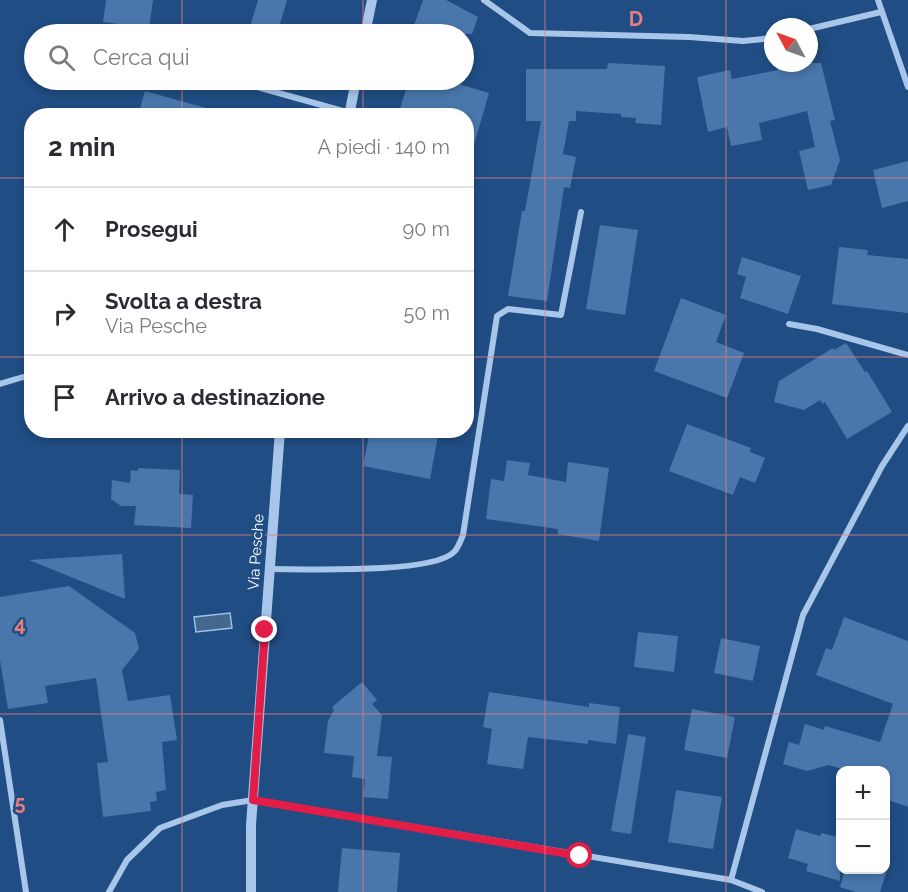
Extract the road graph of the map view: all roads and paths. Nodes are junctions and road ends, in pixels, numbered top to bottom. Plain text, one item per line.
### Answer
1 (372, 0) edge
2 (484, 0) edge
3 (878, 0) edge
4 (881, 12) junction
5 (367, 24) edge
6 (818, 27) edge
7 (764, 39) edge
8 (908, 87) edge
9 (267, 90) edge
10 (354, 90) edge
11 (329, 108) edge
12 (351, 108) edge
13 (581, 212) dead end
14 (789, 324) dead end
15 (908, 355) edge
16 (24, 377) edge
17 (0, 384) edge
18 (908, 426) edge
19 (279, 438) edge
20 (270, 569) junction
21 (0, 720) edge
22 (253, 800) junction
23 (731, 880) junction
24 (26, 892) edge
25 (109, 892) edge
26 (250, 892) edge
27 (762, 892) edge

1 - 5 street
2 - 7 street
3 - 4 street
4 - 6 street
4 - 8 street
9 - 11 street
10 - 12 street
13 - 20 street
14 - 15 street
16 - 17 street
18 - 23 street
19 - 20 street, Via Pesche
20 - 22 street, Via Pesche
21 - 24 street
22 - 23 street
22 - 25 street
22 - 26 street, Via Pesche
23 - 27 street

